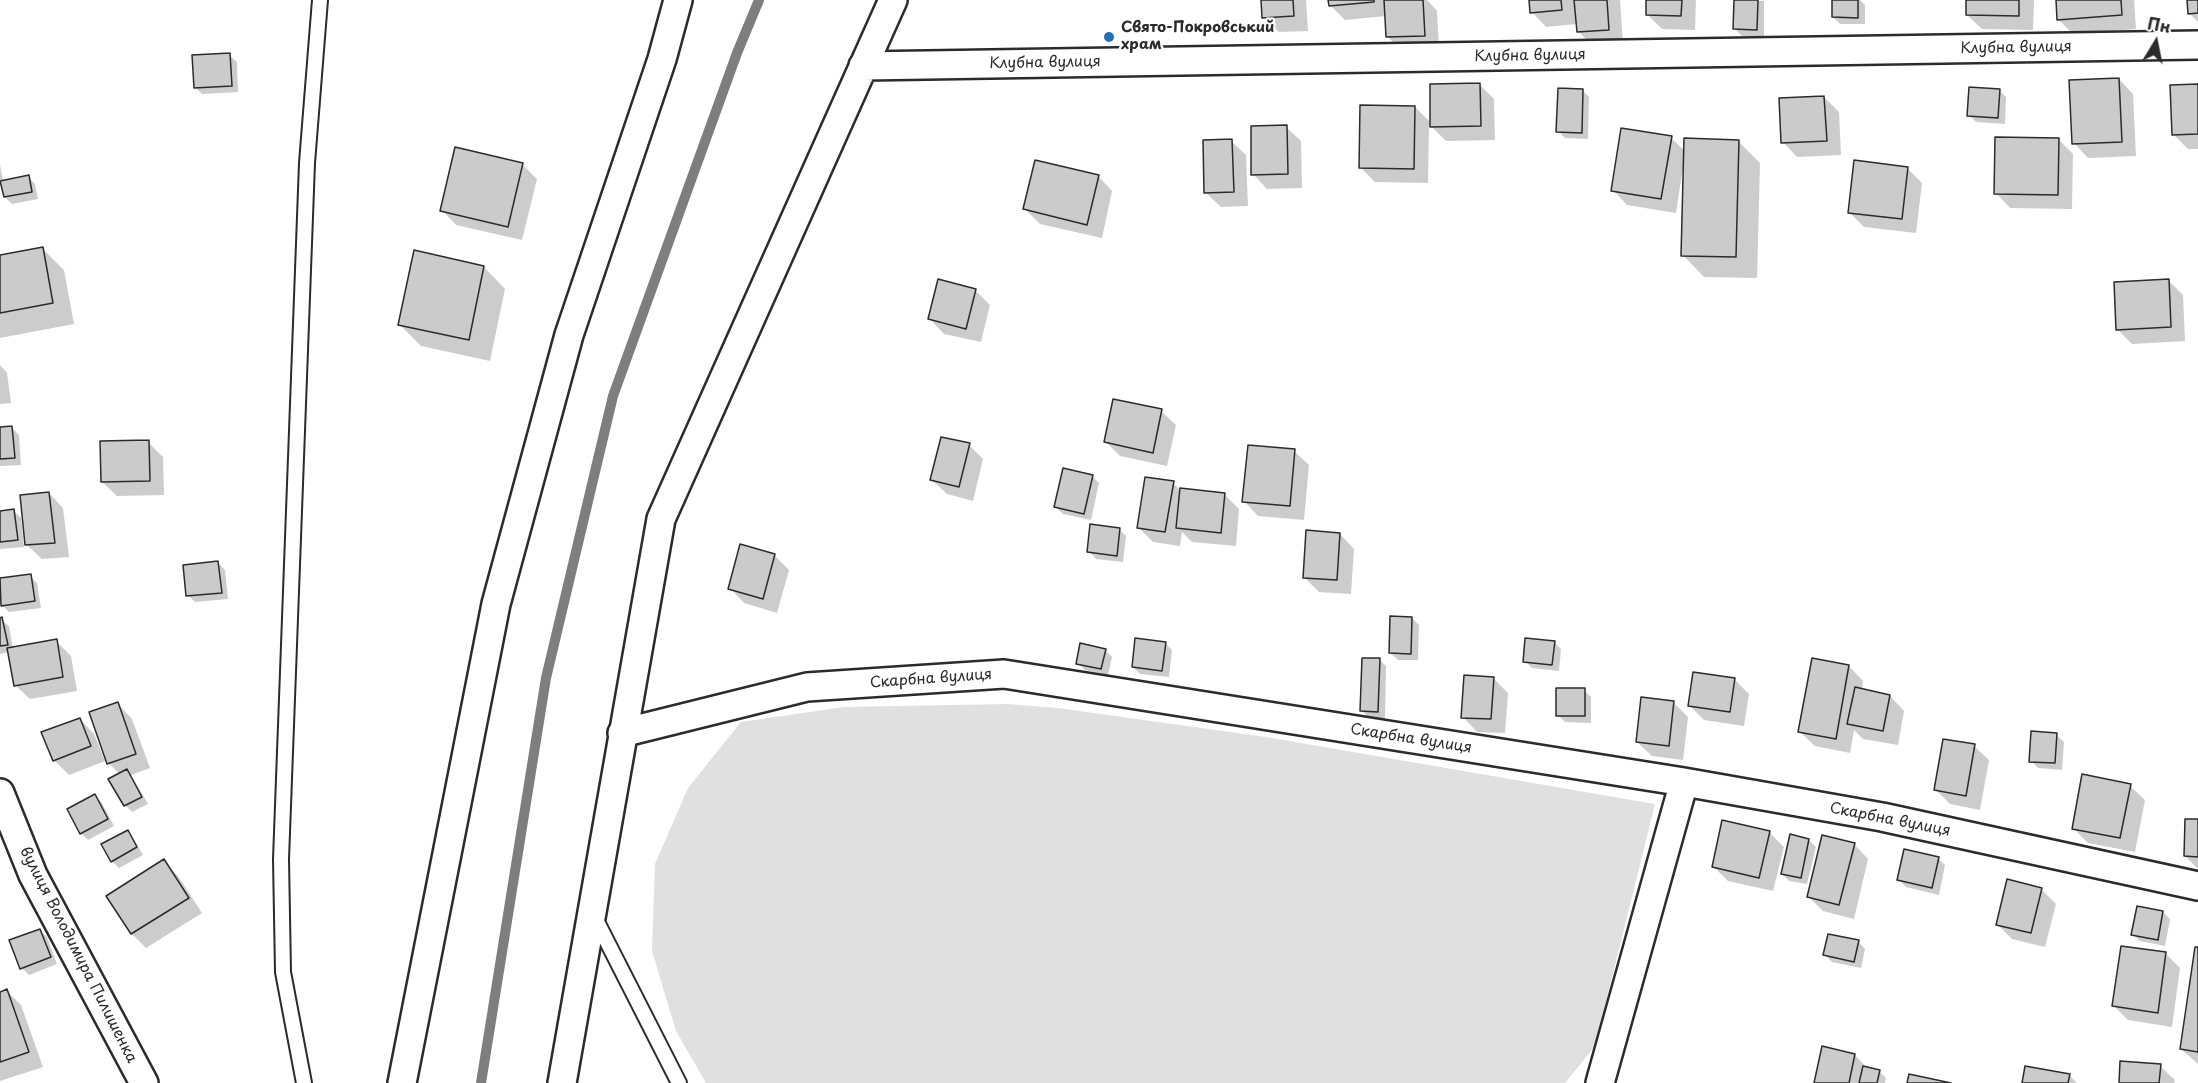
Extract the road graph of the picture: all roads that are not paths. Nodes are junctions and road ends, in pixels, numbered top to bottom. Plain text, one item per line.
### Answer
1 (320, 0) edge
2 (678, 0) edge
3 (893, 0) edge
4 (2198, 45) edge
5 (863, 66) junction
6 (622, 733) junction
7 (1684, 782) junction
8 (0, 793) edge
9 (2198, 886) edge
10 (591, 910) junction
11 (144, 1083) edge
12 (304, 1083) edge
13 (402, 1083) edge
14 (562, 1083) edge
15 (679, 1083) edge
16 (1600, 1083) edge

1 - 12 lane
2 - 13 street
3 - 5 street
4 - 5 street, Клубна вулиця
5 - 6 street
6 - 7 street, Скарбна вулиця
6 - 10 street
7 - 9 street, Скарбна вулиця
7 - 16 street
8 - 11 street, вулиця Володимира Пилишенка
10 - 14 street
10 - 15 lane

